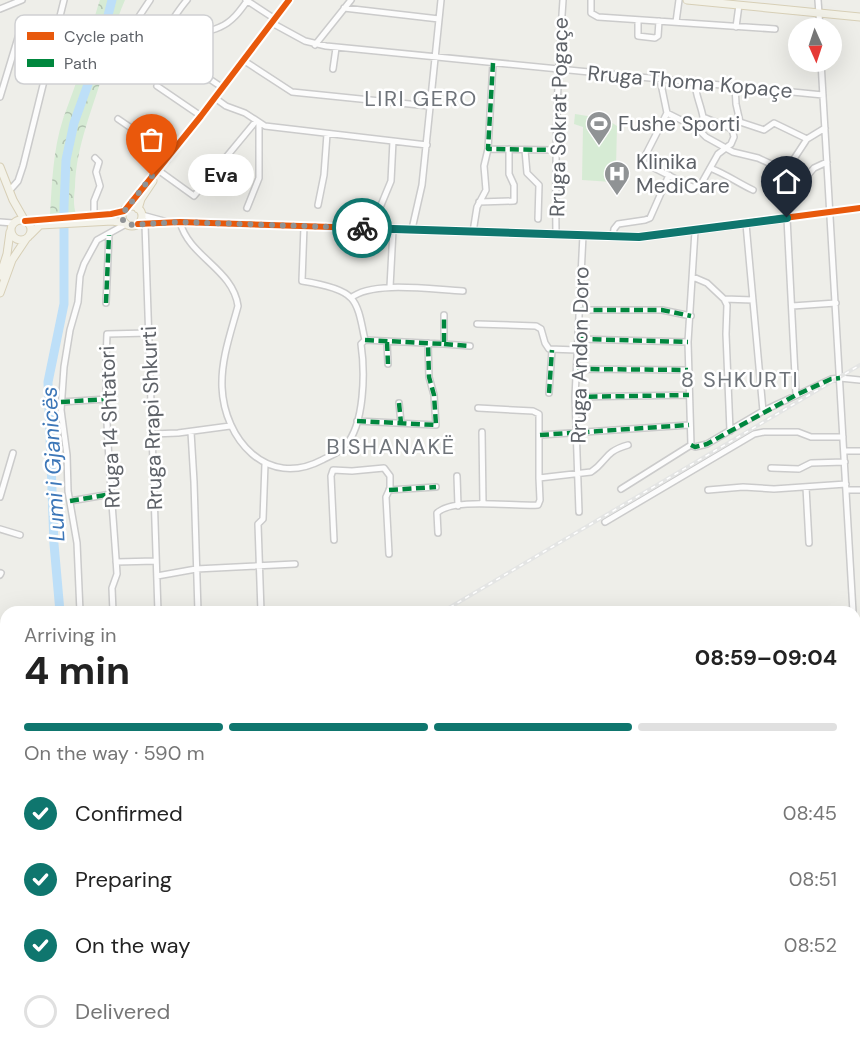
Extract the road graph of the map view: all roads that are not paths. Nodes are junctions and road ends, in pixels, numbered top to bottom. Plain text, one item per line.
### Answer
1 (22, 0) edge
2 (64, 0) edge
3 (150, 0) edge
4 (187, 0) edge
5 (289, 0) edge
6 (351, 0) edge
7 (441, 0) edge
8 (563, 0) edge
9 (591, 0) edge
10 (679, 0) edge
11 (687, 0) edge
12 (818, 0) edge
13 (247, 1) edge
14 (731, 2) edge
15 (739, 5) junction
16 (344, 8) junction
17 (0, 9) edge
18 (819, 11) junction
19 (60, 15) edge
20 (140, 15) edge
21 (175, 15) edge
22 (860, 16) edge
23 (819, 18) edge
24 (439, 19) junction
25 (638, 20) junction
26 (273, 21) junction
27 (659, 21) junction
28 (676, 22) junction
29 (736, 27) junction
30 (775, 29) dead end
31 (213, 30) edge
32 (315, 45) junction
33 (15, 48) edge
34 (336, 48) junction
35 (434, 57) junction
36 (243, 60) junction
37 (493, 63) junction
38 (333, 69) dead end
39 (557, 69) junction
40 (822, 72) edge
41 (660, 79) junction
42 (213, 81) edge
43 (695, 82) junction
44 (43, 84) edge
45 (157, 86) dead end
46 (735, 86) junction
47 (223, 88) junction
48 (823, 95) junction
49 (0, 97) edge
50 (215, 98) junction
51 (429, 106) junction
52 (667, 113) junction
53 (201, 116) junction
54 (703, 117) junction
55 (118, 119) dead end
56 (739, 120) junction
57 (258, 122) junction
58 (697, 128) junction
59 (825, 128) junction
60 (732, 129) junction
61 (327, 134) junction
62 (807, 139) junction
63 (393, 141) junction
64 (427, 145) junction
65 (727, 148) junction
66 (488, 149) junction
67 (509, 149) junction
68 (525, 150) junction
69 (555, 150) junction
70 (95, 158) dead end
71 (167, 159) junction
72 (827, 162) junction
73 (0, 167) edge
74 (710, 168) junction
75 (158, 170) junction
76 (786, 171) junction
77 (669, 175) junction
78 (10, 190) junction
79 (753, 190) dead end
80 (13, 200) junction
81 (479, 202) junction
82 (318, 205) dead end
83 (247, 208) dead end
84 (860, 208) edge
85 (125, 210) junction
86 (379, 210) dead end
87 (140, 212) junction
88 (830, 213) junction
89 (93, 215) junction
90 (787, 218) junction
91 (538, 219) dead end
92 (72, 220) junction
93 (25, 221) junction
94 (54, 221) junction
95 (0, 222) edge
96 (169, 222) junction
97 (180, 222) junction
98 (13, 223) junction
99 (126, 223) junction
100 (142, 224) junction
101 (746, 224) junction
102 (304, 226) junction
103 (412, 229) junction
104 (393, 230) junction
105 (694, 231) junction
106 (10, 232) junction
107 (473, 232) junction
108 (556, 234) junction
109 (109, 235) junction
110 (583, 235) junction
111 (29, 236) junction
112 (613, 236) junction
113 (0, 276) edge
114 (693, 277) junction
115 (390, 287) junction
116 (462, 291) dead end
117 (0, 293) edge
118 (351, 298) junction
119 (724, 299) junction
120 (753, 300) junction
121 (106, 303) dead end
122 (836, 303) junction
123 (792, 306) junction
124 (580, 310) junction
125 (444, 315) dead end
126 (691, 316) junction
127 (477, 324) dead end
128 (149, 333) junction
129 (579, 339) junction
130 (365, 340) junction
131 (387, 342) junction
132 (688, 342) junction
133 (428, 343) junction
134 (444, 344) junction
135 (470, 346) dead end
136 (552, 350) junction
137 (578, 350) junction
138 (388, 364) dead end
139 (577, 369) junction
140 (688, 370) junction
141 (840, 378) junction
142 (860, 380) edge
143 (549, 393) dead end
144 (796, 394) junction
145 (689, 395) junction
146 (575, 397) junction
147 (107, 399) junction
148 (61, 402) junction
149 (399, 403) dead end
150 (478, 408) dead end
151 (763, 411) junction
152 (357, 421) junction
153 (401, 423) junction
154 (689, 425) junction
155 (230, 426) junction
156 (730, 431) junction
157 (191, 432) junction
158 (482, 432) dead end
159 (152, 434) junction
160 (577, 434) junction
161 (540, 435) junction
162 (843, 437) junction
163 (628, 445) dead end
164 (691, 445) junction
165 (844, 451) junction
166 (860, 451) edge
167 (13, 453) dead end
168 (323, 460) junction
169 (845, 462) junction
170 (265, 464) junction
171 (771, 468) dead end
172 (333, 470) junction
173 (578, 475) junction
174 (457, 476) dead end
175 (540, 478) junction
176 (436, 487) dead end
177 (806, 487) junction
178 (846, 487) junction
179 (621, 489) dead end
180 (860, 489) edge
181 (389, 490) junction
182 (708, 490) dead end
183 (111, 494) junction
184 (0, 497) edge
185 (70, 501) junction
186 (483, 504) junction
187 (458, 506) junction
188 (579, 512) dead end
189 (605, 522) dead end
190 (0, 529) edge
191 (438, 533) dead end
192 (20, 535) dead end
193 (334, 540) dead end
194 (809, 543) dead end
195 (389, 554) dead end
196 (156, 561) junction
197 (116, 562) junction
198 (295, 564) dead end
199 (260, 566) junction
200 (196, 569) junction
201 (157, 576) junction
202 (80, 606) edge
203 (113, 606) edge
204 (158, 606) edge
205 (198, 606) edge
206 (261, 606) edge
207 (853, 606) edge

1 - 17 street
2 - 19 street
3 - 20 street
4 - 21 street
5 - 26 main road
6 - 16 street
7 - 24 street
8 - 39 street, Rruga Sokrat Pogaçe
9 - 25 street
10 - 28 street
11 - 14 main road
12 - 18 street
13 - 26 street
13 - 31 street
14 - 15 main road
15 - 18 main road
15 - 29 street
16 - 24 street
16 - 32 street
18 - 22 main road
18 - 23 street
24 - 35 street
25 - 27 street
25 - 27 street
26 - 32 street
26 - 36 main road
27 - 28 street
28 - 29 street
29 - 30 street
32 - 34 street, Rruga Thoma Kopaçe
33 - 49 street
34 - 35 street, Rruga Thoma Kopaçe
34 - 38 street
35 - 37 street, Rruga Thoma Kopaçe
35 - 51 street
36 - 47 main road
36 - 51 street
37 - 39 street, Rruga Thoma Kopaçe
37 - 66 street
39 - 41 street, Rruga Thoma Kopaçe
39 - 69 street, Rruga Sokrat Pogaçe
40 - 48 street
41 - 43 street, Rruga Thoma Kopaçe
41 - 52 street
42 - 47 street
43 - 46 street, Rruga Thoma Kopaçe
43 - 54 street
44 - 78 street
45 - 53 street
46 - 48 street, Rruga Thoma Kopaçe
46 - 56 street
47 - 50 main road
48 - 59 street
50 - 53 main road
50 - 57 street
51 - 64 street
52 - 58 street
52 - 77 street
53 - 71 main road
54 - 58 street
54 - 60 street
55 - 71 street
56 - 60 street
56 - 62 street
57 - 61 street
57 - 75 street
57 - 83 street
58 - 65 street
59 - 62 street
59 - 72 street
60 - 65 street
61 - 63 street
61 - 82 street
62 - 76 street
63 - 64 street
63 - 86 street
64 - 103 street
65 - 74 street
65 - 76 street
66 - 67 street
66 - 81 street
67 - 68 street
67 - 81 street
68 - 69 street
68 - 91 street
69 - 108 street, Rruga Sokrat Pogaçe
70 - 89 street
71 - 75 main road
72 - 76 street
72 - 88 street
73 - 78 main road
74 - 77 street
74 - 79 street
75 - 85 main road
75 - 87 main road
77 - 112 street
78 - 80 main road
80 - 93 main road
80 - 98 main road
81 - 107 street
84 - 88 street
85 - 87 main road
85 - 89 main road
85 - 99 main road
87 - 96 street
87 - 100 main road
88 - 90 street
88 - 122 street
89 - 92 main road
90 - 101 street
90 - 123 street
92 - 94 main road
92 - 99 main road
93 - 94 main road
93 - 98 main road
93 - 111 main road
94 - 111 main road
95 - 98 street
96 - 97 street
96 - 100 street
97 - 102 street
97 - 155 street
98 - 106 main road
99 - 100 main road
99 - 109 street
100 - 128 street, Rruga Rrapi Shkurti
101 - 105 street
101 - 120 street
102 - 104 street
102 - 118 street
103 - 104 street
103 - 107 street
104 - 115 street
105 - 112 street
105 - 114 street
106 - 111 main road
106 - 113 main road
107 - 108 street
108 - 110 street
109 - 121 street
109 - 148 street
110 - 112 street
110 - 124 street, Rruga Andon Doro
111 - 117 main road
114 - 119 street
114 - 126 street
115 - 116 street
115 - 118 street
118 - 130 street
119 - 120 street
119 - 156 street
120 - 151 street
122 - 123 street
122 - 141 street
123 - 144 street
124 - 126 street
124 - 129 street, Rruga Andon Doro
125 - 134 street
126 - 132 street
127 - 136 street
128 - 147 street, Rruga 14 Shtatori
128 - 159 street, Rruga Rrapi Shkurti
129 - 132 street
129 - 137 street, Rruga Andon Doro
130 - 131 street
130 - 152 street
131 - 133 street
131 - 138 street
132 - 140 street
133 - 134 street
133 - 153 street
134 - 135 street
136 - 137 street
136 - 143 street
137 - 139 street, Rruga Andon Doro
139 - 140 street
139 - 146 street, Rruga Andon Doro
140 - 145 street
141 - 142 street
141 - 144 street
141 - 162 street
144 - 151 street
145 - 146 street
145 - 154 street
146 - 160 street, Rruga Andon Doro
147 - 148 street
147 - 183 street, Rruga 14 Shtatori
148 - 185 street
149 - 153 street
150 - 161 street
151 - 156 street
152 - 153 street
152 - 168 street
154 - 160 street
154 - 164 street
155 - 157 street
155 - 170 street
156 - 164 street
157 - 159 street
157 - 200 street
158 - 186 street
159 - 196 street, Rruga Rrapi Shkurti
160 - 161 street
160 - 173 street, Rruga Andon Doro
161 - 175 street
162 - 165 street
162 - 189 street
163 - 173 street, Rruga Andon Doro
164 - 179 street
165 - 166 street
165 - 169 street
167 - 184 street
168 - 170 street
168 - 172 street
169 - 171 street
169 - 178 street
170 - 199 street
172 - 181 street
172 - 193 street
173 - 175 street
173 - 188 street, Rruga Andon Doro
174 - 187 street
175 - 186 street
176 - 181 street
177 - 178 street
177 - 182 street
177 - 194 street
178 - 180 street
178 - 207 street
181 - 195 street
183 - 185 street
183 - 197 street, Rruga 14 Shtatori
185 - 202 street
186 - 187 street
187 - 191 street
190 - 192 street
196 - 197 street
196 - 201 street, Rruga Rrapi Shkurti
197 - 203 street, Rruga 14 Shtatori
198 - 199 street
199 - 200 street
199 - 206 street
200 - 201 street
200 - 205 street
201 - 204 street, Rruga Rrapi Shkurti

